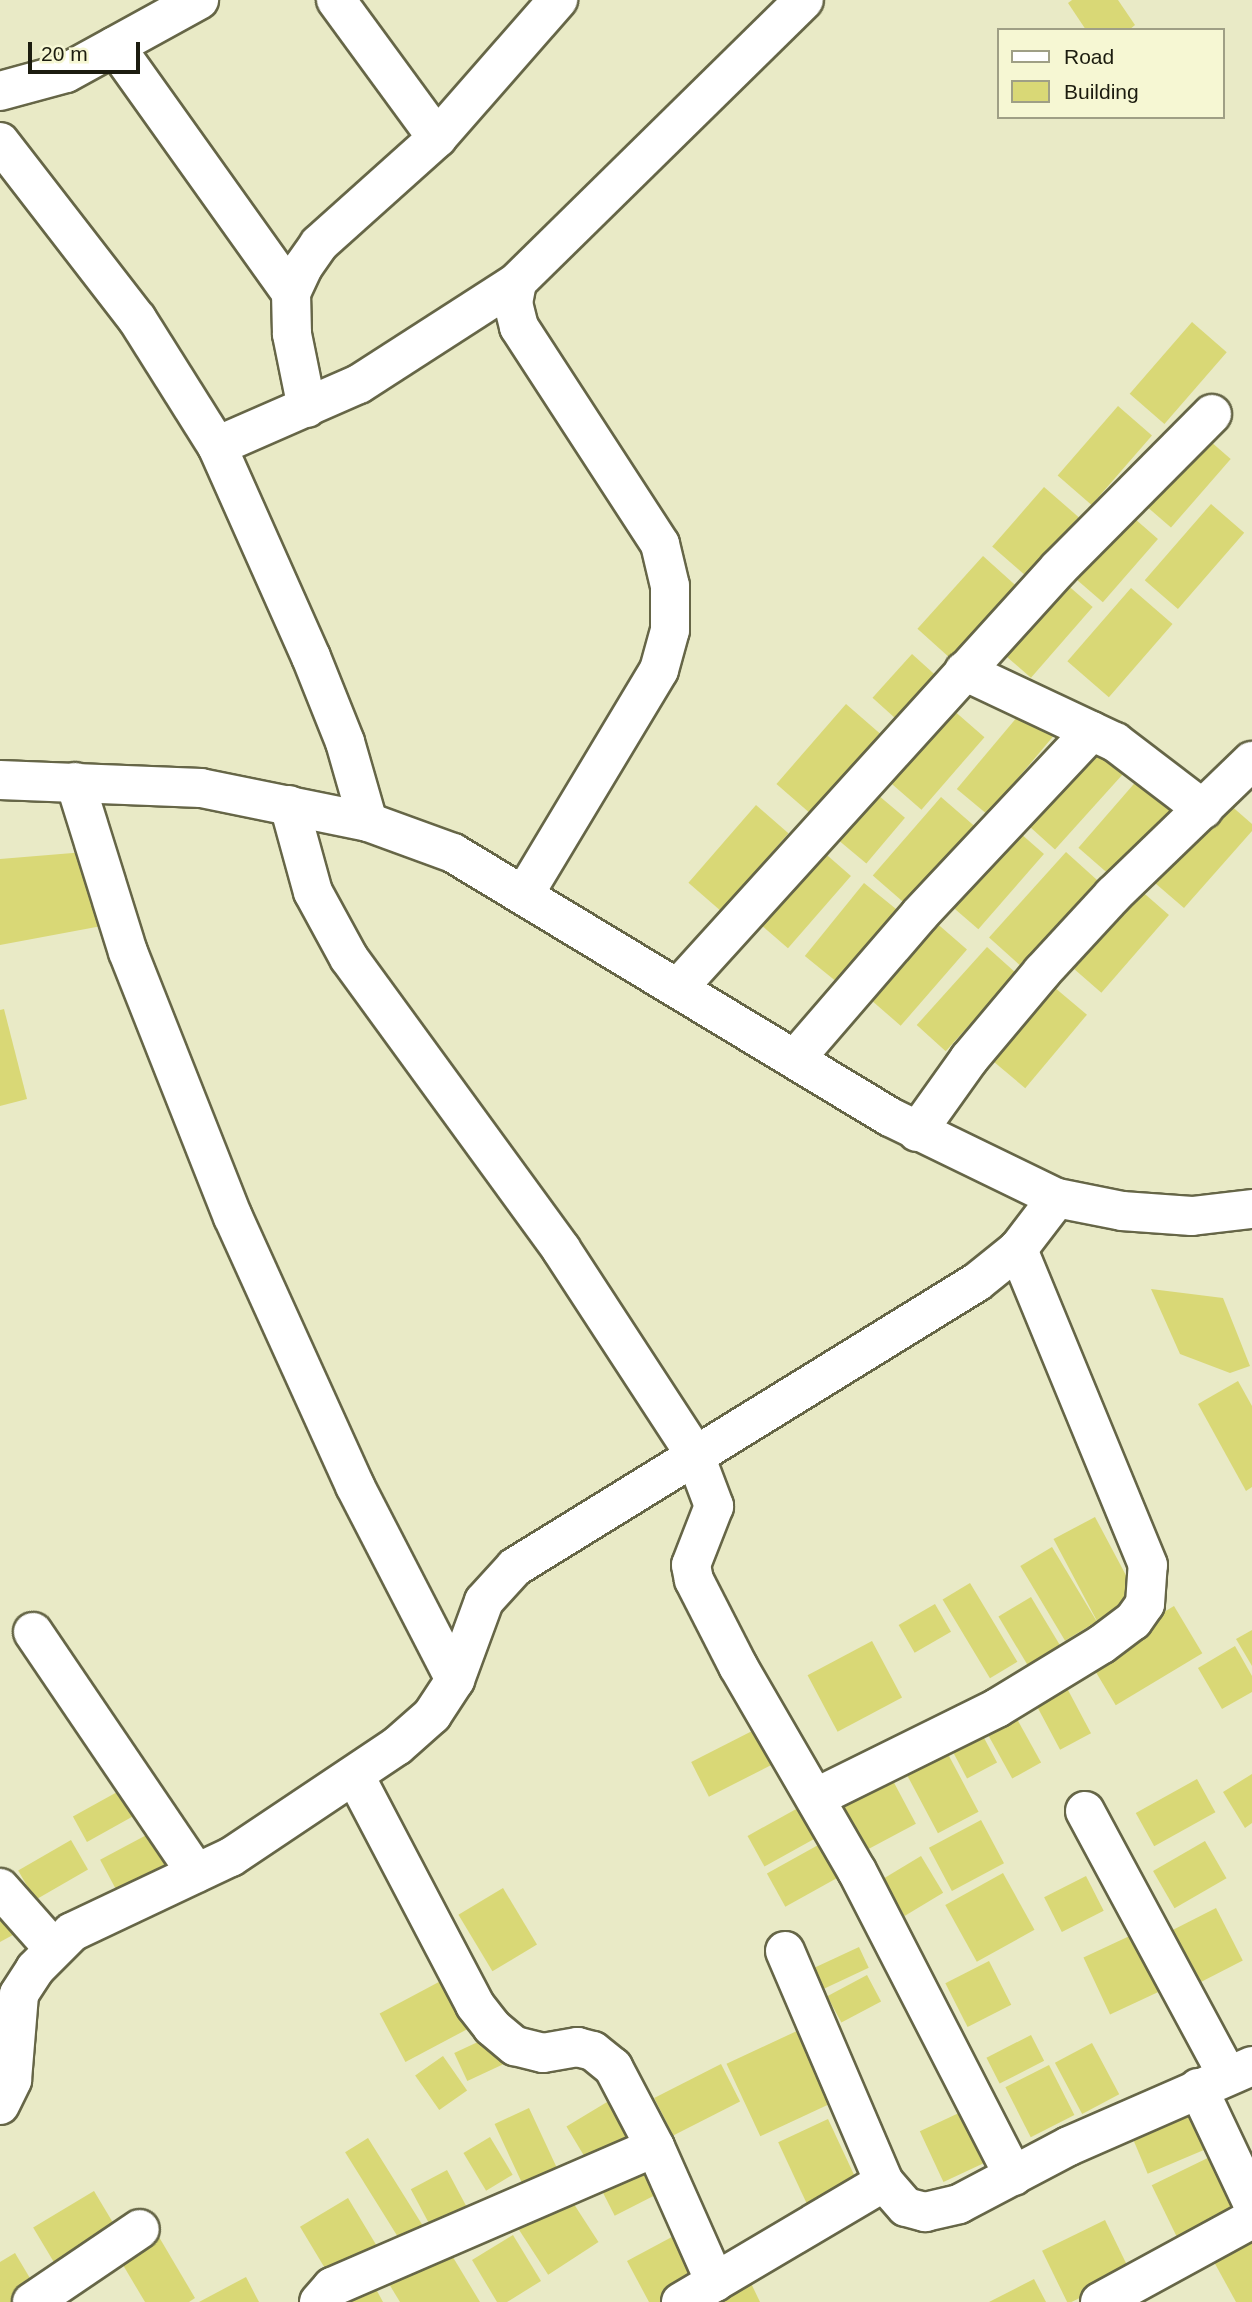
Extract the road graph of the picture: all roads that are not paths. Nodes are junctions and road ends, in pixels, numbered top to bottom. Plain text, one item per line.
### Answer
1 (199, 0) edge
2 (336, 0) edge
3 (558, 0) edge
4 (804, 0) edge
5 (115, 46) junction
6 (0, 91) edge
7 (437, 138) junction
8 (0, 142) edge
9 (517, 282) junction
10 (291, 293) junction
11 (307, 408) junction
12 (1212, 414) dead end
13 (217, 446) junction
14 (964, 671) junction
15 (1092, 731) junction
16 (1252, 761) edge
17 (0, 780) edge
18 (75, 782) junction
19 (289, 804) junction
20 (1203, 809) junction
21 (368, 822) junction
22 (525, 893) junction
23 (678, 988) junction
24 (795, 1059) junction
25 (917, 1132) junction
26 (1057, 1198) junction
27 (1252, 1209) edge
28 (1017, 1249) junction
29 (694, 1453) junction
30 (33, 1632) dead end
31 (455, 1680) junction
32 (355, 1776) junction
33 (817, 1797) junction
34 (1085, 1811) dead end
35 (196, 1873) junction
36 (0, 1888) edge
37 (53, 1948) junction
38 (785, 1951) dead end
39 (1226, 2076) edge
40 (0, 2105) edge
41 (655, 2147) junction
42 (1014, 2176) junction
43 (884, 2182) junction
44 (1252, 2202) edge
45 (1252, 2219) edge
46 (140, 2229) dead end
47 (715, 2282) junction
48 (32, 2302) edge
49 (319, 2302) edge
50 (681, 2302) edge
51 (1100, 2302) edge

1 - 5 street
2 - 7 street
3 - 7 street
4 - 9 street
5 - 6 street
5 - 10 street
7 - 10 street
8 - 13 street
9 - 11 street
9 - 22 street
10 - 11 street
11 - 13 street
12 - 14 street
13 - 21 street
14 - 15 street
14 - 23 street
15 - 20 street
15 - 24 street
16 - 20 street
17 - 18 street
18 - 19 street
18 - 31 street
19 - 21 street
19 - 29 street
20 - 25 street
21 - 22 street
22 - 23 street
23 - 24 street
24 - 25 street
25 - 26 street
26 - 27 street
26 - 28 street
28 - 29 street
28 - 33 street
29 - 31 street
29 - 33 street
30 - 35 street
31 - 32 street
32 - 35 street
32 - 41 street
33 - 42 street
34 - 39 street
35 - 37 street
36 - 37 street
37 - 40 street
38 - 43 street
39 - 42 street
39 - 44 street
41 - 47 street
41 - 49 street
42 - 43 street
43 - 47 street
45 - 51 street
46 - 48 street
47 - 50 street

